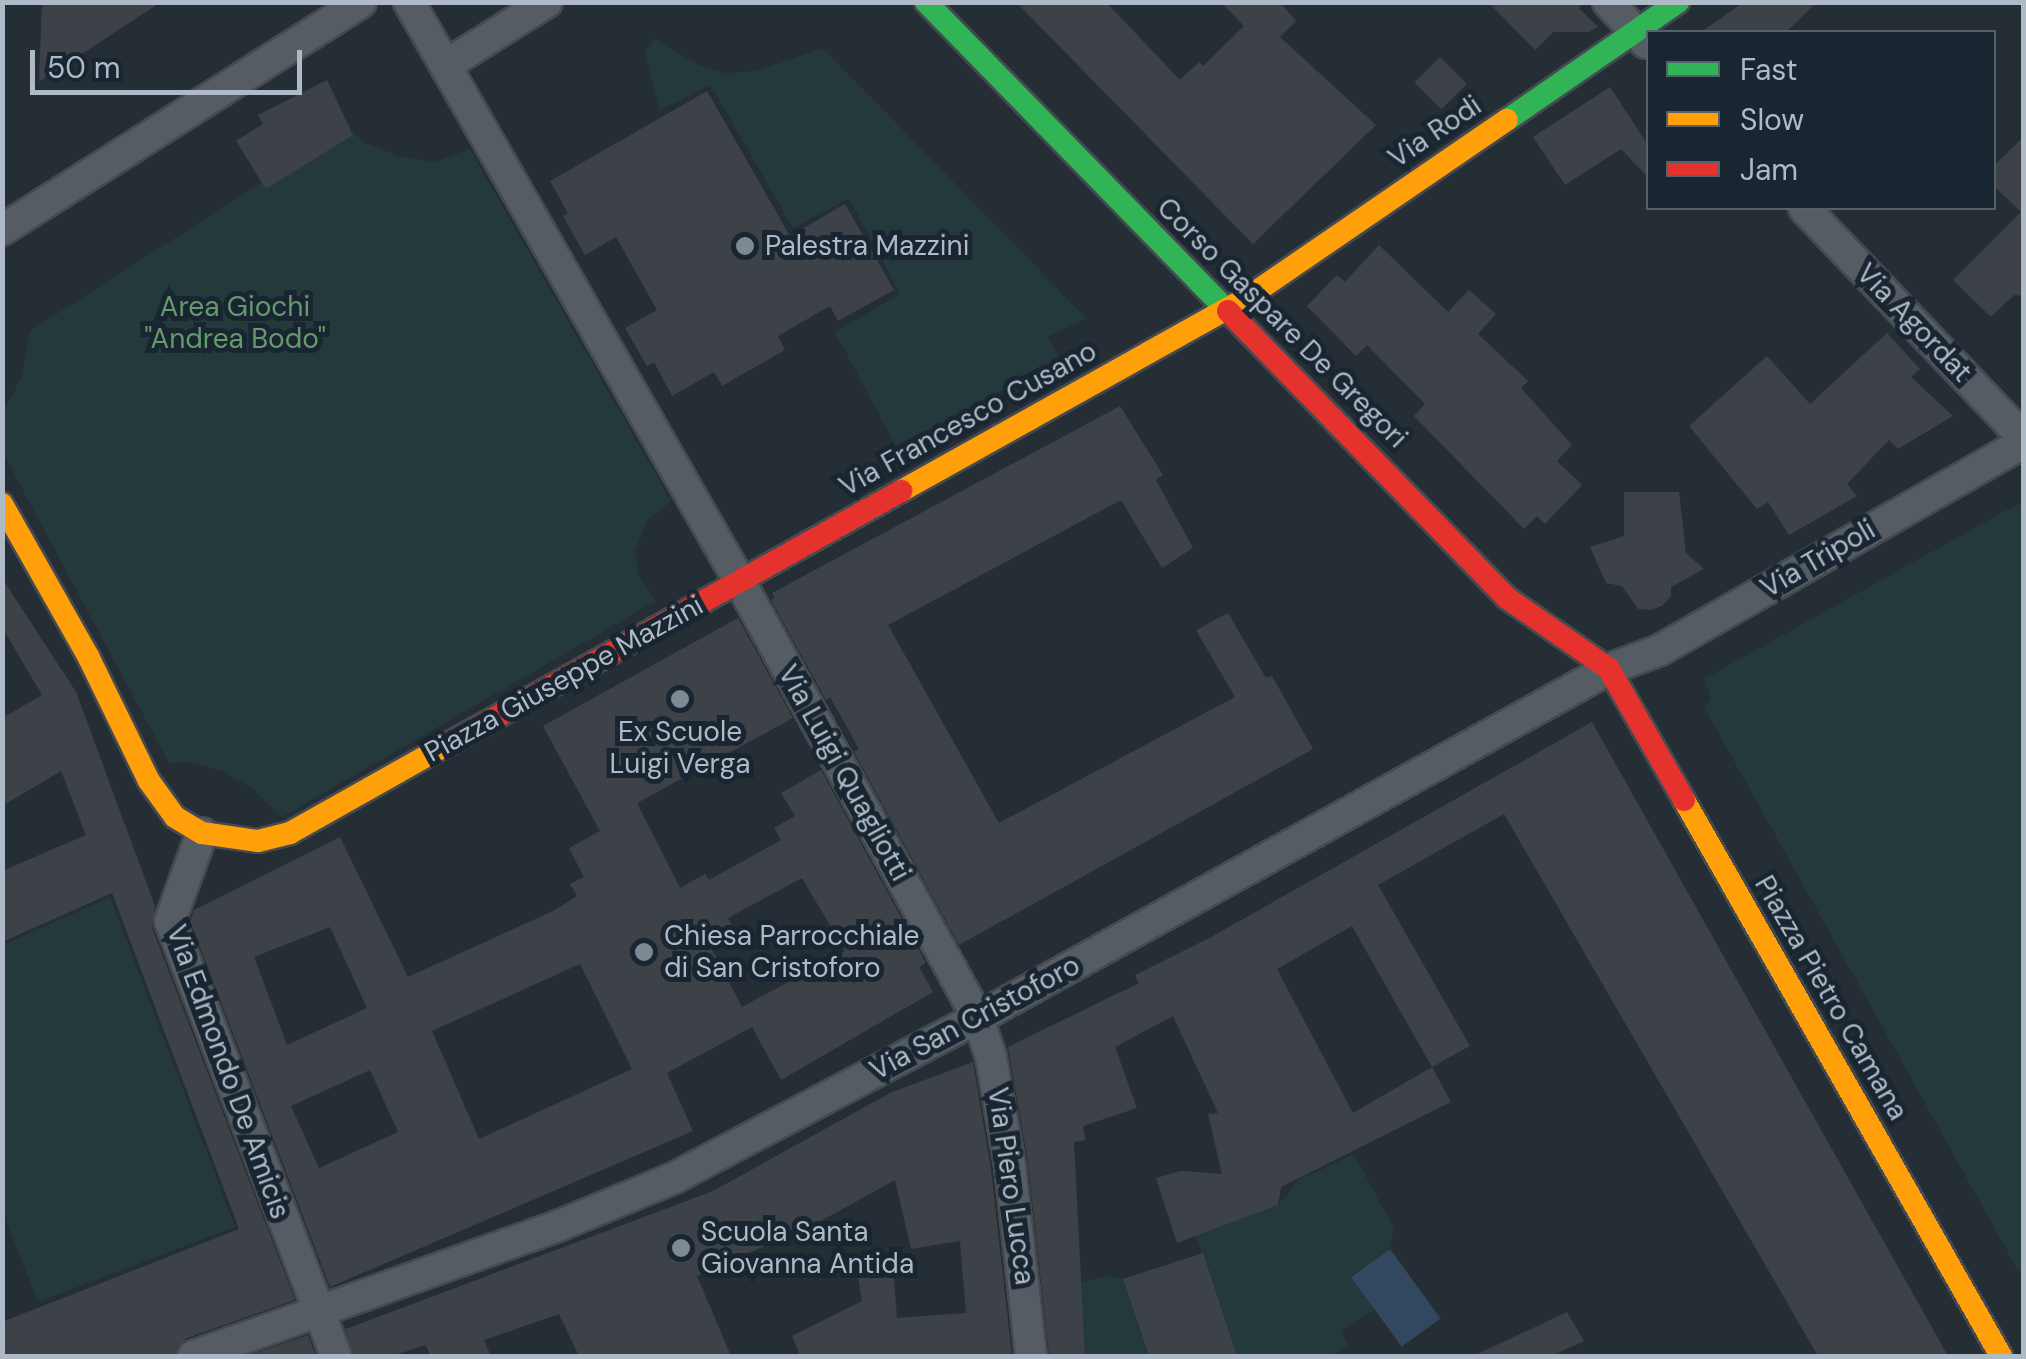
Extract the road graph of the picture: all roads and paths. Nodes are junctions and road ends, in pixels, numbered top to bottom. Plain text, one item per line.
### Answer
1 (361, 2) edge
2 (409, 2) edge
3 (547, 2) edge
4 (926, 2) edge
5 (1608, 2) edge
6 (1678, 2) edge
7 (1650, 30) edge
8 (1642, 38) edge
9 (446, 66) junction
10 (1806, 210) edge
11 (2, 230) edge
12 (1226, 309) junction
13 (2024, 440) edge
14 (2, 504) edge
15 (739, 580) junction
16 (1609, 669) junction
17 (202, 833) junction
18 (978, 1018) junction
19 (316, 1312) junction
20 (193, 1356) edge
21 (336, 1356) edge
22 (1030, 1356) edge
23 (2001, 1356) edge

1 - 11 street
2 - 9 street
3 - 9 street
4 - 12 street, Corso Gaspare De Gregori
5 - 8 street
6 - 7 street, Via Rodi
8 - 12 street, Via Rodi
9 - 15 street
10 - 13 street, Via Agordat
12 - 15 street, Via Francesco Cusano
12 - 16 street, Corso Gaspare De Gregori
13 - 16 street, Via Tripoli
14 - 17 street
15 - 17 street, Piazza Giuseppe Mazzini
15 - 18 street, Via Luigi Quagliotti
16 - 18 street, Via San Cristoforo
16 - 23 street, Piazza Pietro Camana
17 - 19 street, Via Edmondo De Amicis
18 - 19 street, Via San Cristoforo
18 - 22 street, Via Piero Lucca
19 - 20 street, Via San Cristoforo
19 - 21 street, Via Edmondo De Amicis

